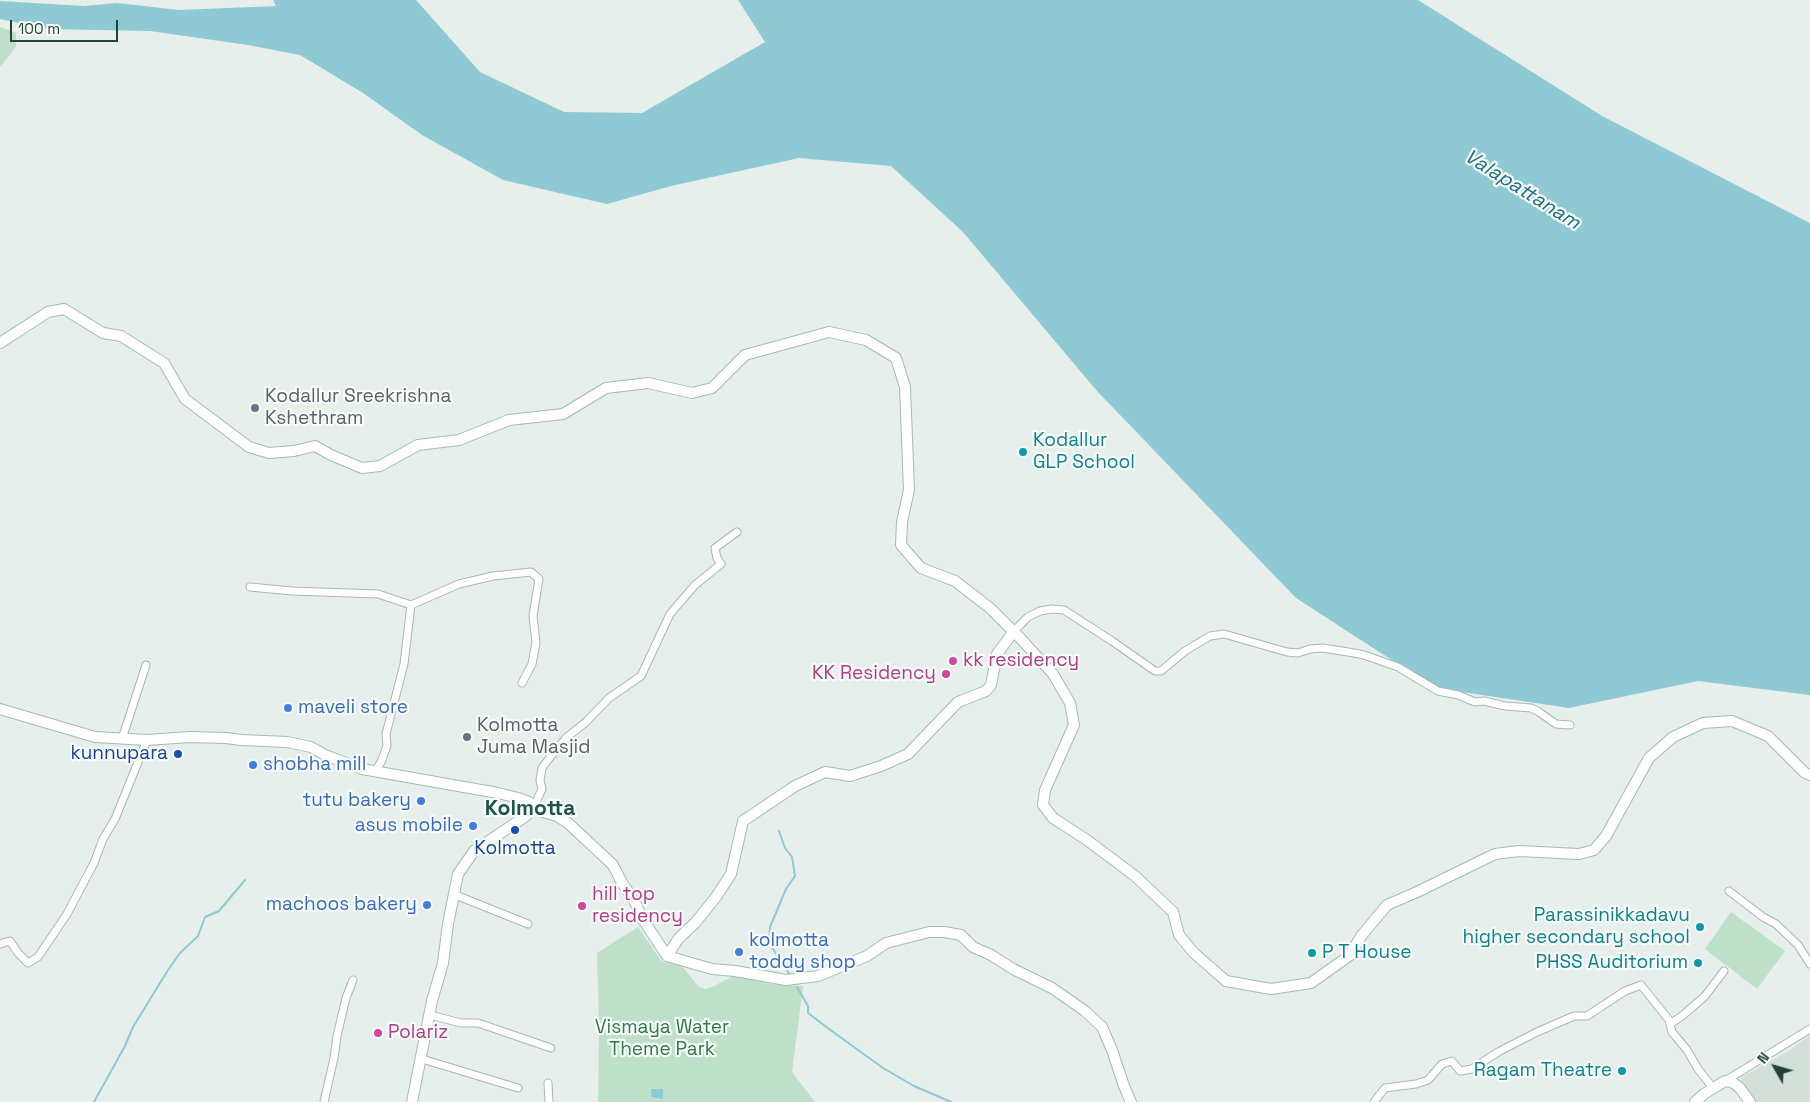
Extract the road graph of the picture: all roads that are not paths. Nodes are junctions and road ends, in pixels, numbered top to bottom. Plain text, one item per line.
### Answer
1 (0, 343) edge
2 (737, 532) dead end
3 (250, 587) dead end
4 (411, 604) junction
5 (1014, 632) junction
6 (146, 665) dead end
7 (522, 683) dead end
8 (0, 709) edge
9 (1570, 725) dead end
10 (122, 739) junction
11 (147, 740) junction
12 (375, 771) junction
13 (1810, 775) edge
14 (533, 809) junction
15 (1729, 890) dead end
16 (453, 894) junction
17 (528, 924) dead end
18 (0, 944) edge
19 (667, 956) junction
20 (1810, 964) edge
21 (1724, 971) dead end
22 (353, 980) dead end
23 (430, 1015) junction
24 (1670, 1024) junction
25 (1810, 1028) edge
26 (551, 1048) dead end
27 (422, 1059) junction
28 (1725, 1081) junction
29 (548, 1083) dead end
30 (518, 1088) dead end
31 (1713, 1088) junction
32 (324, 1102) edge
33 (412, 1102) edge
34 (549, 1102) edge
35 (1131, 1102) edge
36 (1374, 1102) edge
37 (1695, 1102) edge
38 (1750, 1102) edge

1 - 5 street
2 - 14 street
3 - 4 street
4 - 7 street
4 - 12 street
5 - 9 street
5 - 13 street
5 - 19 street
6 - 10 street
8 - 10 street
10 - 11 street
11 - 12 street
11 - 18 street
12 - 14 street
14 - 16 street
14 - 19 street
15 - 20 street
16 - 17 street
16 - 23 street
19 - 35 street
21 - 24 street
22 - 32 street
23 - 26 street
23 - 27 street
24 - 31 street
24 - 36 street
25 - 28 street
27 - 30 street
27 - 33 street
28 - 31 street
28 - 38 street
29 - 34 street
31 - 37 street

